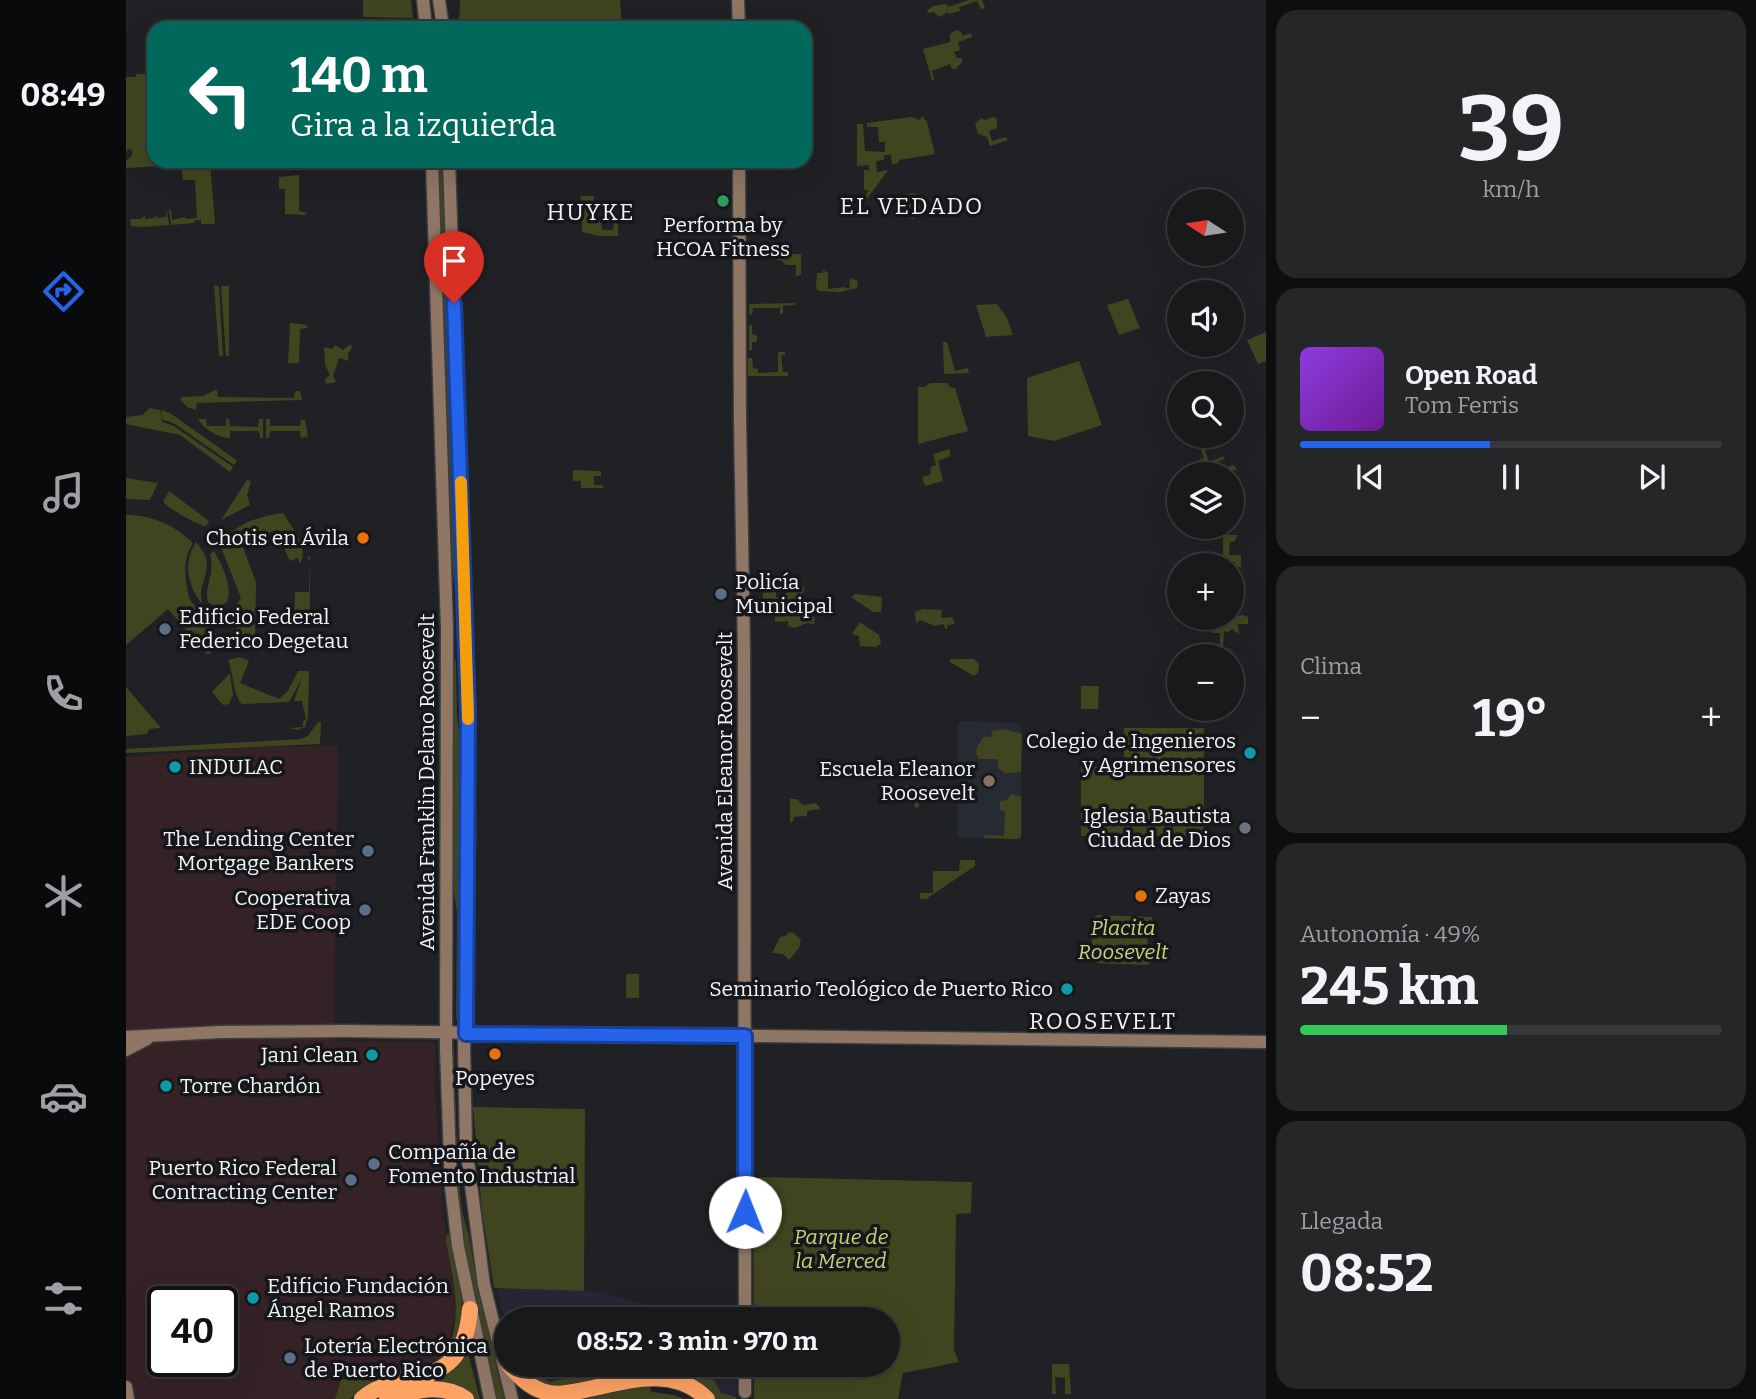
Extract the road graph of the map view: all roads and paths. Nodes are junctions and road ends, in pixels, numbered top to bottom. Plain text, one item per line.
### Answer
1 (423, 0) edge
2 (439, 0) edge
3 (738, 0) edge
4 (425, 21) edge
5 (442, 21) edge
6 (738, 21) edge
7 (432, 168) edge
8 (449, 168) edge
9 (739, 168) edge
10 (447, 1034) junction
11 (466, 1034) junction
12 (161, 1035) junction
13 (745, 1036) junction
14 (126, 1037) edge
15 (1266, 1042) edge
16 (126, 1050) edge
17 (745, 1307) edge
18 (470, 1309) junction
19 (494, 1321) edge
20 (508, 1377) edge
21 (519, 1377) edge
22 (657, 1377) edge
23 (657, 1377) edge
24 (745, 1377) edge
25 (126, 1387) edge
26 (745, 1392) dead end
27 (128, 1399) edge
28 (362, 1399) edge
29 (387, 1399) edge
30 (466, 1399) edge
31 (490, 1399) edge
32 (512, 1399) edge
33 (600, 1399) edge
34 (692, 1399) edge
35 (707, 1399) edge

1 - 4 main road
2 - 5 main road
3 - 6 main road
7 - 10 main road, Avenida Franklin Delano Roosevelt
8 - 11 main road, Avenida Franklin Delano Roosevelt
9 - 13 main road, Avenida Eleanor Roosevelt
10 - 11 main road
10 - 12 main road
10 - 18 main road, Avenida Franklin Delano Roosevelt
11 - 13 main road
11 - 19 main road, Avenida Franklin Delano Roosevelt
12 - 14 main road
12 - 16 main road
13 - 15 main road
13 - 17 main road, Avenida Eleanor Roosevelt
18 - 28 highway
18 - 31 main road, Avenida Franklin Delano Roosevelt
20 - 32 main road, Avenida Franklin Delano Roosevelt
21 - 23 highway
22 - 35 highway
24 - 26 main road
25 - 27 main road
29 - 30 highway
33 - 34 highway

